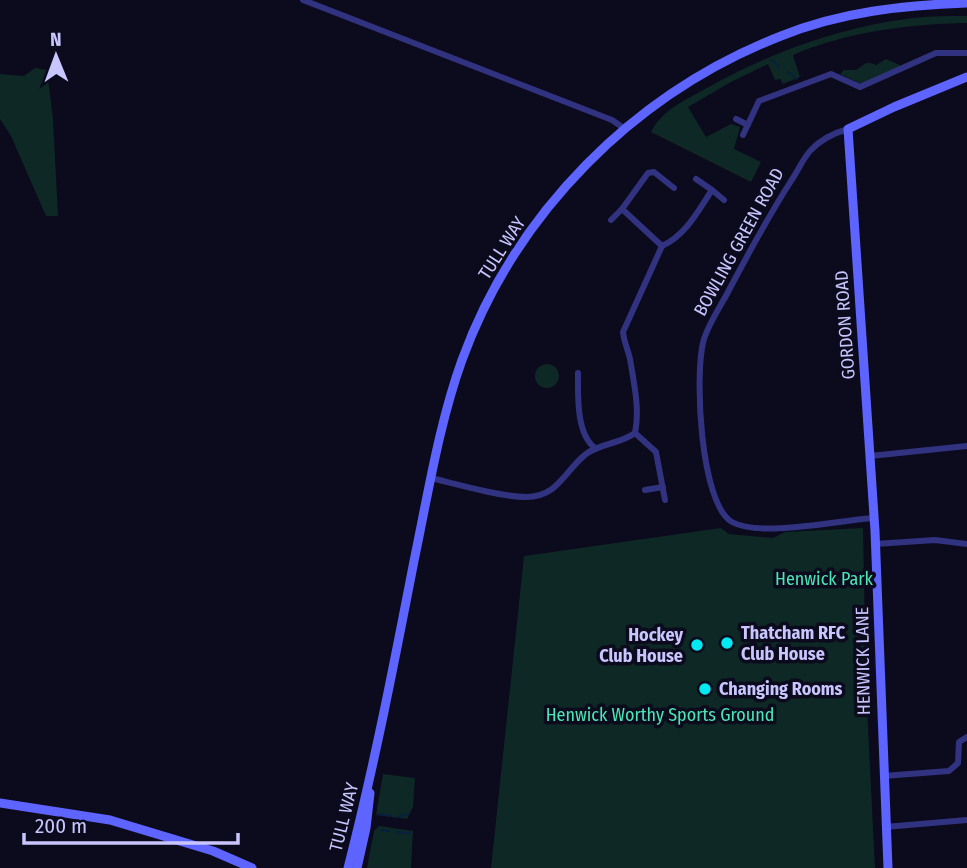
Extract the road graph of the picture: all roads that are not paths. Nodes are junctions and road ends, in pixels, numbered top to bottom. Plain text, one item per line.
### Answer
1 (303, 0) edge
2 (967, 3) edge
3 (967, 53) edge
4 (967, 77) edge
5 (736, 119) dead end
6 (748, 125) junction
7 (625, 129) junction
8 (848, 129) junction
9 (743, 135) dead end
10 (696, 179) dead end
11 (674, 188) dead end
12 (712, 190) junction
13 (724, 200) dead end
14 (622, 209) junction
15 (611, 220) dead end
16 (662, 246) junction
17 (578, 373) dead end
18 (635, 433) junction
19 (967, 446) edge
20 (595, 448) junction
21 (870, 456) junction
22 (431, 478) junction
23 (663, 487) junction
24 (645, 490) dead end
25 (665, 500) dead end
26 (874, 518) junction
27 (875, 544) junction
28 (967, 544) edge
29 (967, 737) edge
30 (371, 774) junction
31 (883, 776) junction
32 (0, 803) edge
33 (967, 820) edge
34 (885, 827) junction
35 (252, 868) edge
36 (348, 868) edge
37 (357, 868) edge
38 (888, 868) edge

1 - 7 street
2 - 7 street, TULL WAY
3 - 6 street
4 - 8 street, BOWLING GREEN ROAD
5 - 6 street
6 - 9 street
7 - 22 street, TULL WAY
8 - 21 street, GORDON ROAD
8 - 26 street, BOWLING GREEN ROAD
10 - 12 street
11 - 14 street
12 - 13 street
12 - 16 street
14 - 15 street
14 - 16 street
16 - 18 street
17 - 20 street
18 - 20 street
18 - 23 street
19 - 21 street
20 - 22 street
21 - 26 street, GORDON ROAD
22 - 30 street, TULL WAY
23 - 24 street
23 - 25 street
26 - 27 street, HENWICK LANE
27 - 28 street
27 - 31 street, HENWICK LANE
29 - 31 street
30 - 36 street, TULL WAY
30 - 37 street, TULL WAY
31 - 34 street, HENWICK LANE
32 - 35 street
33 - 34 street
34 - 38 street, HENWICK LANE

